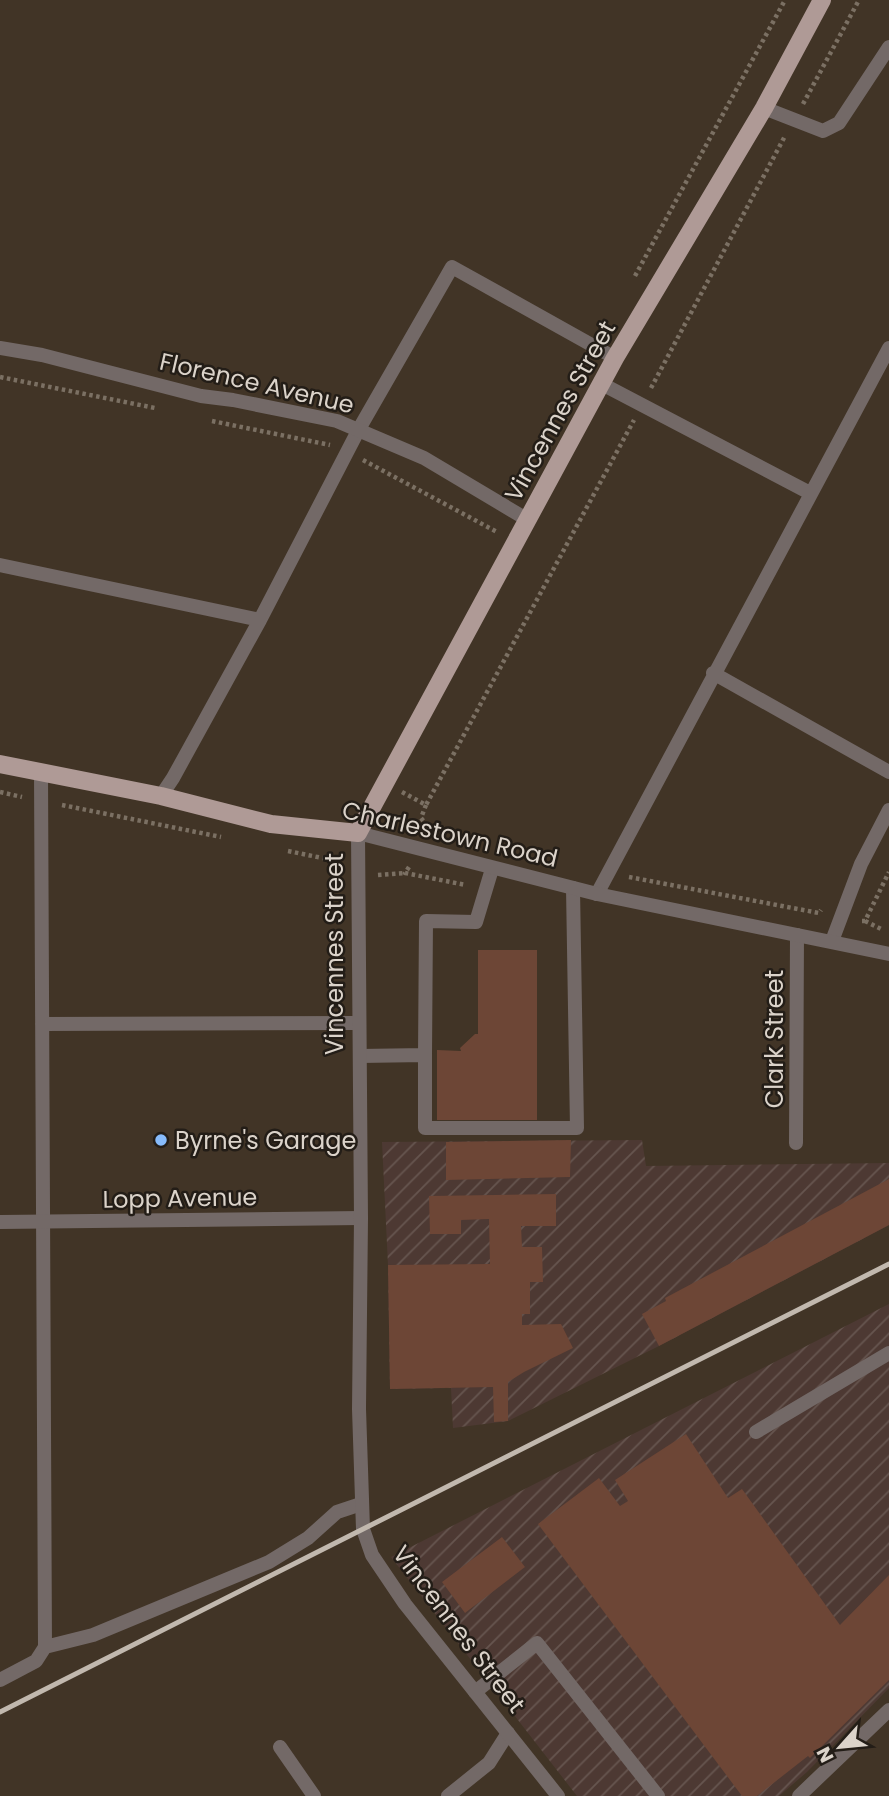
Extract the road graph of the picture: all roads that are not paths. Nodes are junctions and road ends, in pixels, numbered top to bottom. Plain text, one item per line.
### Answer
1 (822, 0) edge
2 (889, 47) edge
3 (764, 108) junction
4 (0, 348) edge
5 (889, 348) edge
6 (615, 358) junction
7 (602, 384) junction
8 (359, 429) junction
9 (810, 493) junction
10 (528, 520) junction
11 (0, 565) edge
12 (260, 620) junction
13 (713, 673) junction
14 (0, 764) edge
15 (41, 772) junction
16 (889, 772) edge
17 (161, 796) junction
18 (889, 810) edge
19 (358, 833) junction
20 (492, 869) junction
21 (573, 888) junction
22 (597, 894) junction
23 (797, 934) junction
24 (832, 941) junction
25 (889, 954) edge
26 (359, 1023) junction
27 (42, 1024) junction
28 (425, 1055) junction
29 (360, 1056) junction
30 (796, 1143) dead end
31 (361, 1218) junction
32 (0, 1222) edge
33 (43, 1222) junction
34 (889, 1353) edge
35 (757, 1432) dead end
36 (361, 1504) junction
37 (45, 1647) junction
38 (0, 1680) edge
39 (475, 1692) junction
40 (889, 1710) edge
41 (508, 1733) junction
42 (280, 1747) dead end
43 (314, 1796) edge
44 (448, 1796) edge
45 (558, 1796) edge
46 (658, 1796) edge
47 (799, 1796) edge

1 - 3 main road, Vincennes Street
2 - 3 street
3 - 6 main road, Vincennes Street
4 - 8 street, Florence Avenue
5 - 9 street
6 - 7 main road, Vincennes Street
6 - 8 street
7 - 9 street
7 - 10 main road, Vincennes Street
8 - 10 street, Florence Avenue
8 - 12 street
9 - 13 street
10 - 19 main road, Vincennes Street
11 - 12 street
12 - 17 street
13 - 16 street
13 - 22 street
14 - 15 main road, Charlestown Road
15 - 17 main road, Charlestown Road
15 - 27 street
17 - 19 main road, Charlestown Road
18 - 24 street
19 - 20 street, Charlestown Road
19 - 26 street, Vincennes Street
20 - 21 street, Charlestown Road
20 - 28 street
21 - 22 street, Charlestown Road
21 - 28 street
22 - 23 street, Charlestown Road
23 - 24 street, Charlestown Road
23 - 30 street, Clark Street
24 - 25 street, Charlestown Road
26 - 27 street
26 - 29 street, Vincennes Street
27 - 33 street
28 - 29 street
29 - 31 street, Vincennes Street
31 - 33 street, Lopp Avenue
31 - 36 street, Vincennes Street
32 - 33 street, Lopp Avenue
33 - 37 street
34 - 35 street
36 - 37 street
36 - 39 street, Vincennes Street
37 - 38 street
39 - 41 street, Vincennes Street
39 - 46 street
40 - 47 street
41 - 44 street
41 - 45 street, Vincennes Street
42 - 43 street

